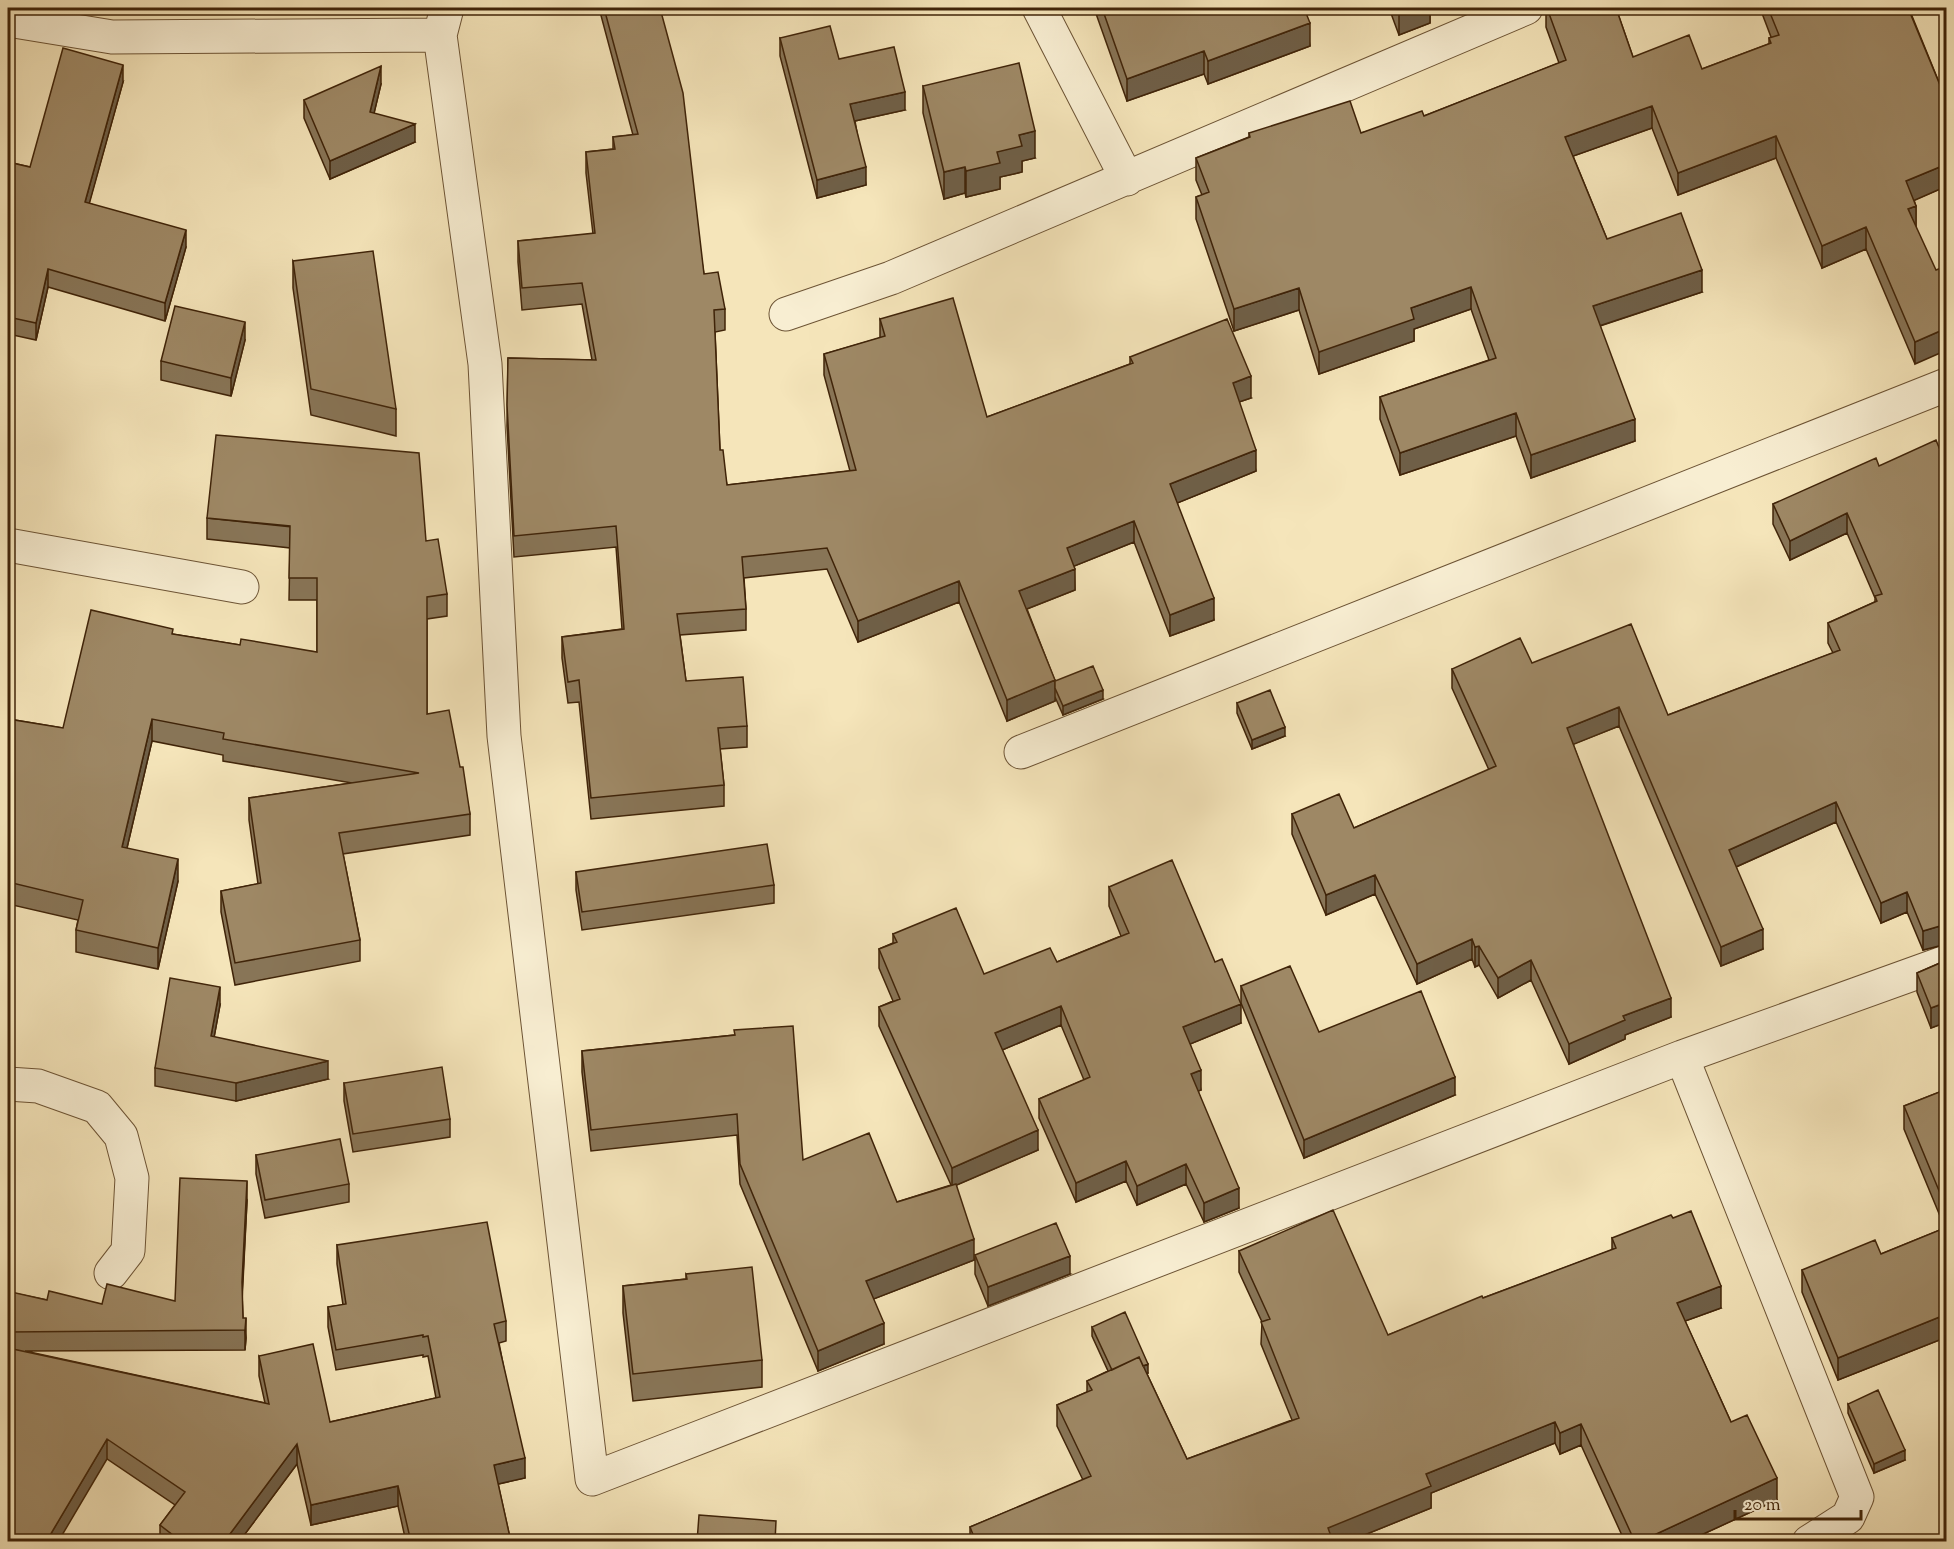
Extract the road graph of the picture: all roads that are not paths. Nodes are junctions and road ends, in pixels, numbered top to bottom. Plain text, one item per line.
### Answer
1 (1039, 8) edge
2 (1526, 8) edge
3 (8, 20) edge
4 (443, 21) edge
5 (1126, 179) junction
6 (786, 314) dead end
7 (1947, 385) edge
8 (8, 545) edge
9 (242, 587) dead end
10 (1021, 752) dead end
11 (1947, 962) edge
12 (1682, 1057) junction
13 (8, 1084) edge
14 (111, 1273) dead end
15 (1809, 1542) edge

1 - 5 street
2 - 5 street
3 - 4 street
4 - 12 street
5 - 6 street
7 - 10 street
8 - 9 street
11 - 12 street
12 - 15 street
13 - 14 street

